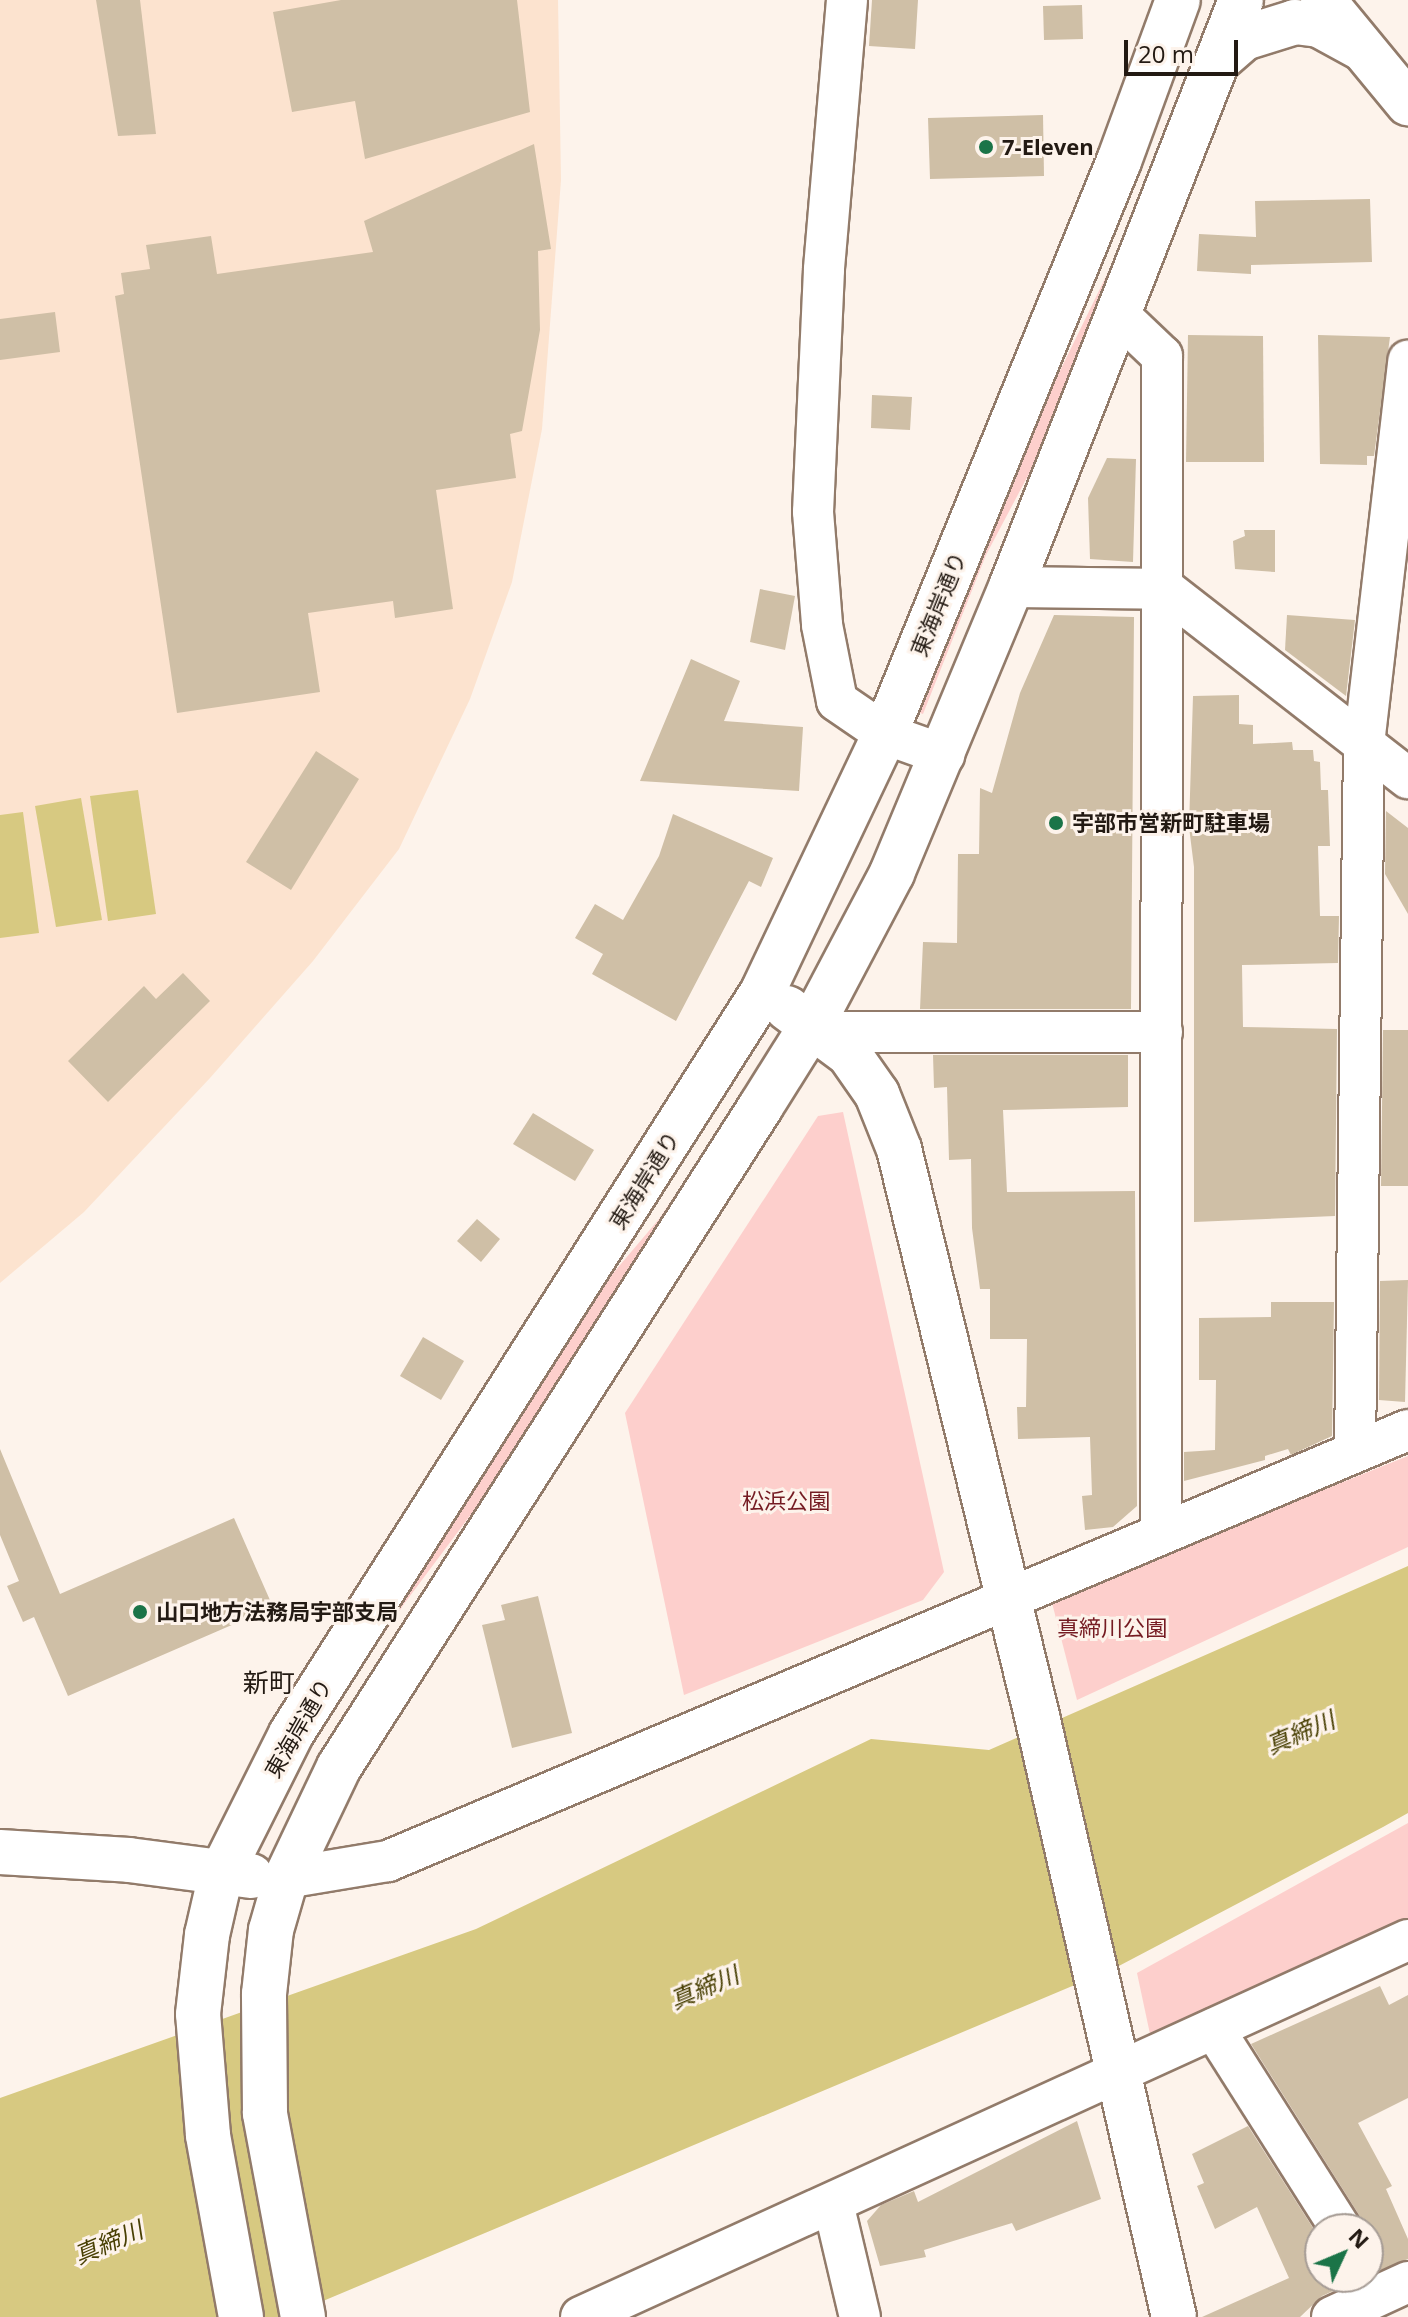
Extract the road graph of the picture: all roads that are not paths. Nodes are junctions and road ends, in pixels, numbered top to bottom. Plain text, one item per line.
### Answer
1 (847, 0) edge
2 (1241, 0) edge
3 (1323, 0) edge
4 (1179, 12) edge
5 (1361, 48) junction
6 (1220, 59) junction
7 (1408, 103) edge
8 (1119, 315) junction
9 (1408, 361) edge
10 (1011, 587) junction
11 (1165, 589) junction
12 (885, 734) junction
13 (1364, 744) junction
14 (944, 755) junction
15 (1408, 778) edge
16 (762, 993) junction
17 (818, 1028) junction
18 (1162, 1032) junction
19 (1408, 1430) edge
20 (1355, 1450) junction
21 (1161, 1530) junction
22 (1007, 1599) junction
23 (0, 1852) edge
24 (221, 1874) junction
25 (286, 1878) junction
26 (1408, 1940) edge
27 (1214, 2029) junction
28 (1116, 2072) junction
29 (833, 2203) junction
30 (1331, 2213) edge
31 (1389, 2291) edge
32 (598, 2313) edge
33 (241, 2317) edge
34 (303, 2317) edge
35 (860, 2317) edge
36 (1174, 2317) edge
37 (1332, 2317) edge

1 - 12 street
2 - 6 main road
3 - 5 main road
4 - 12 main road, 東海岸通り
5 - 6 main road
5 - 7 main road
6 - 8 main road
8 - 10 main road
8 - 11 street
9 - 13 street
10 - 11 street
10 - 14 main road
11 - 13 street
11 - 18 street
12 - 14 street
12 - 16 main road, 東海岸通り
13 - 15 street
13 - 20 street
14 - 17 main road
16 - 17 main road
16 - 24 main road, 東海岸通り
17 - 18 street
17 - 22 main road
17 - 25 main road
18 - 21 street
19 - 20 street
20 - 21 street
21 - 22 street
22 - 25 street
22 - 28 main road
23 - 24 main road
24 - 25 main road
24 - 33 main road, 東海岸通り
25 - 34 main road
26 - 27 street
27 - 28 street
27 - 30 street
28 - 29 street
28 - 36 main road
29 - 32 street
29 - 35 street
31 - 37 street

